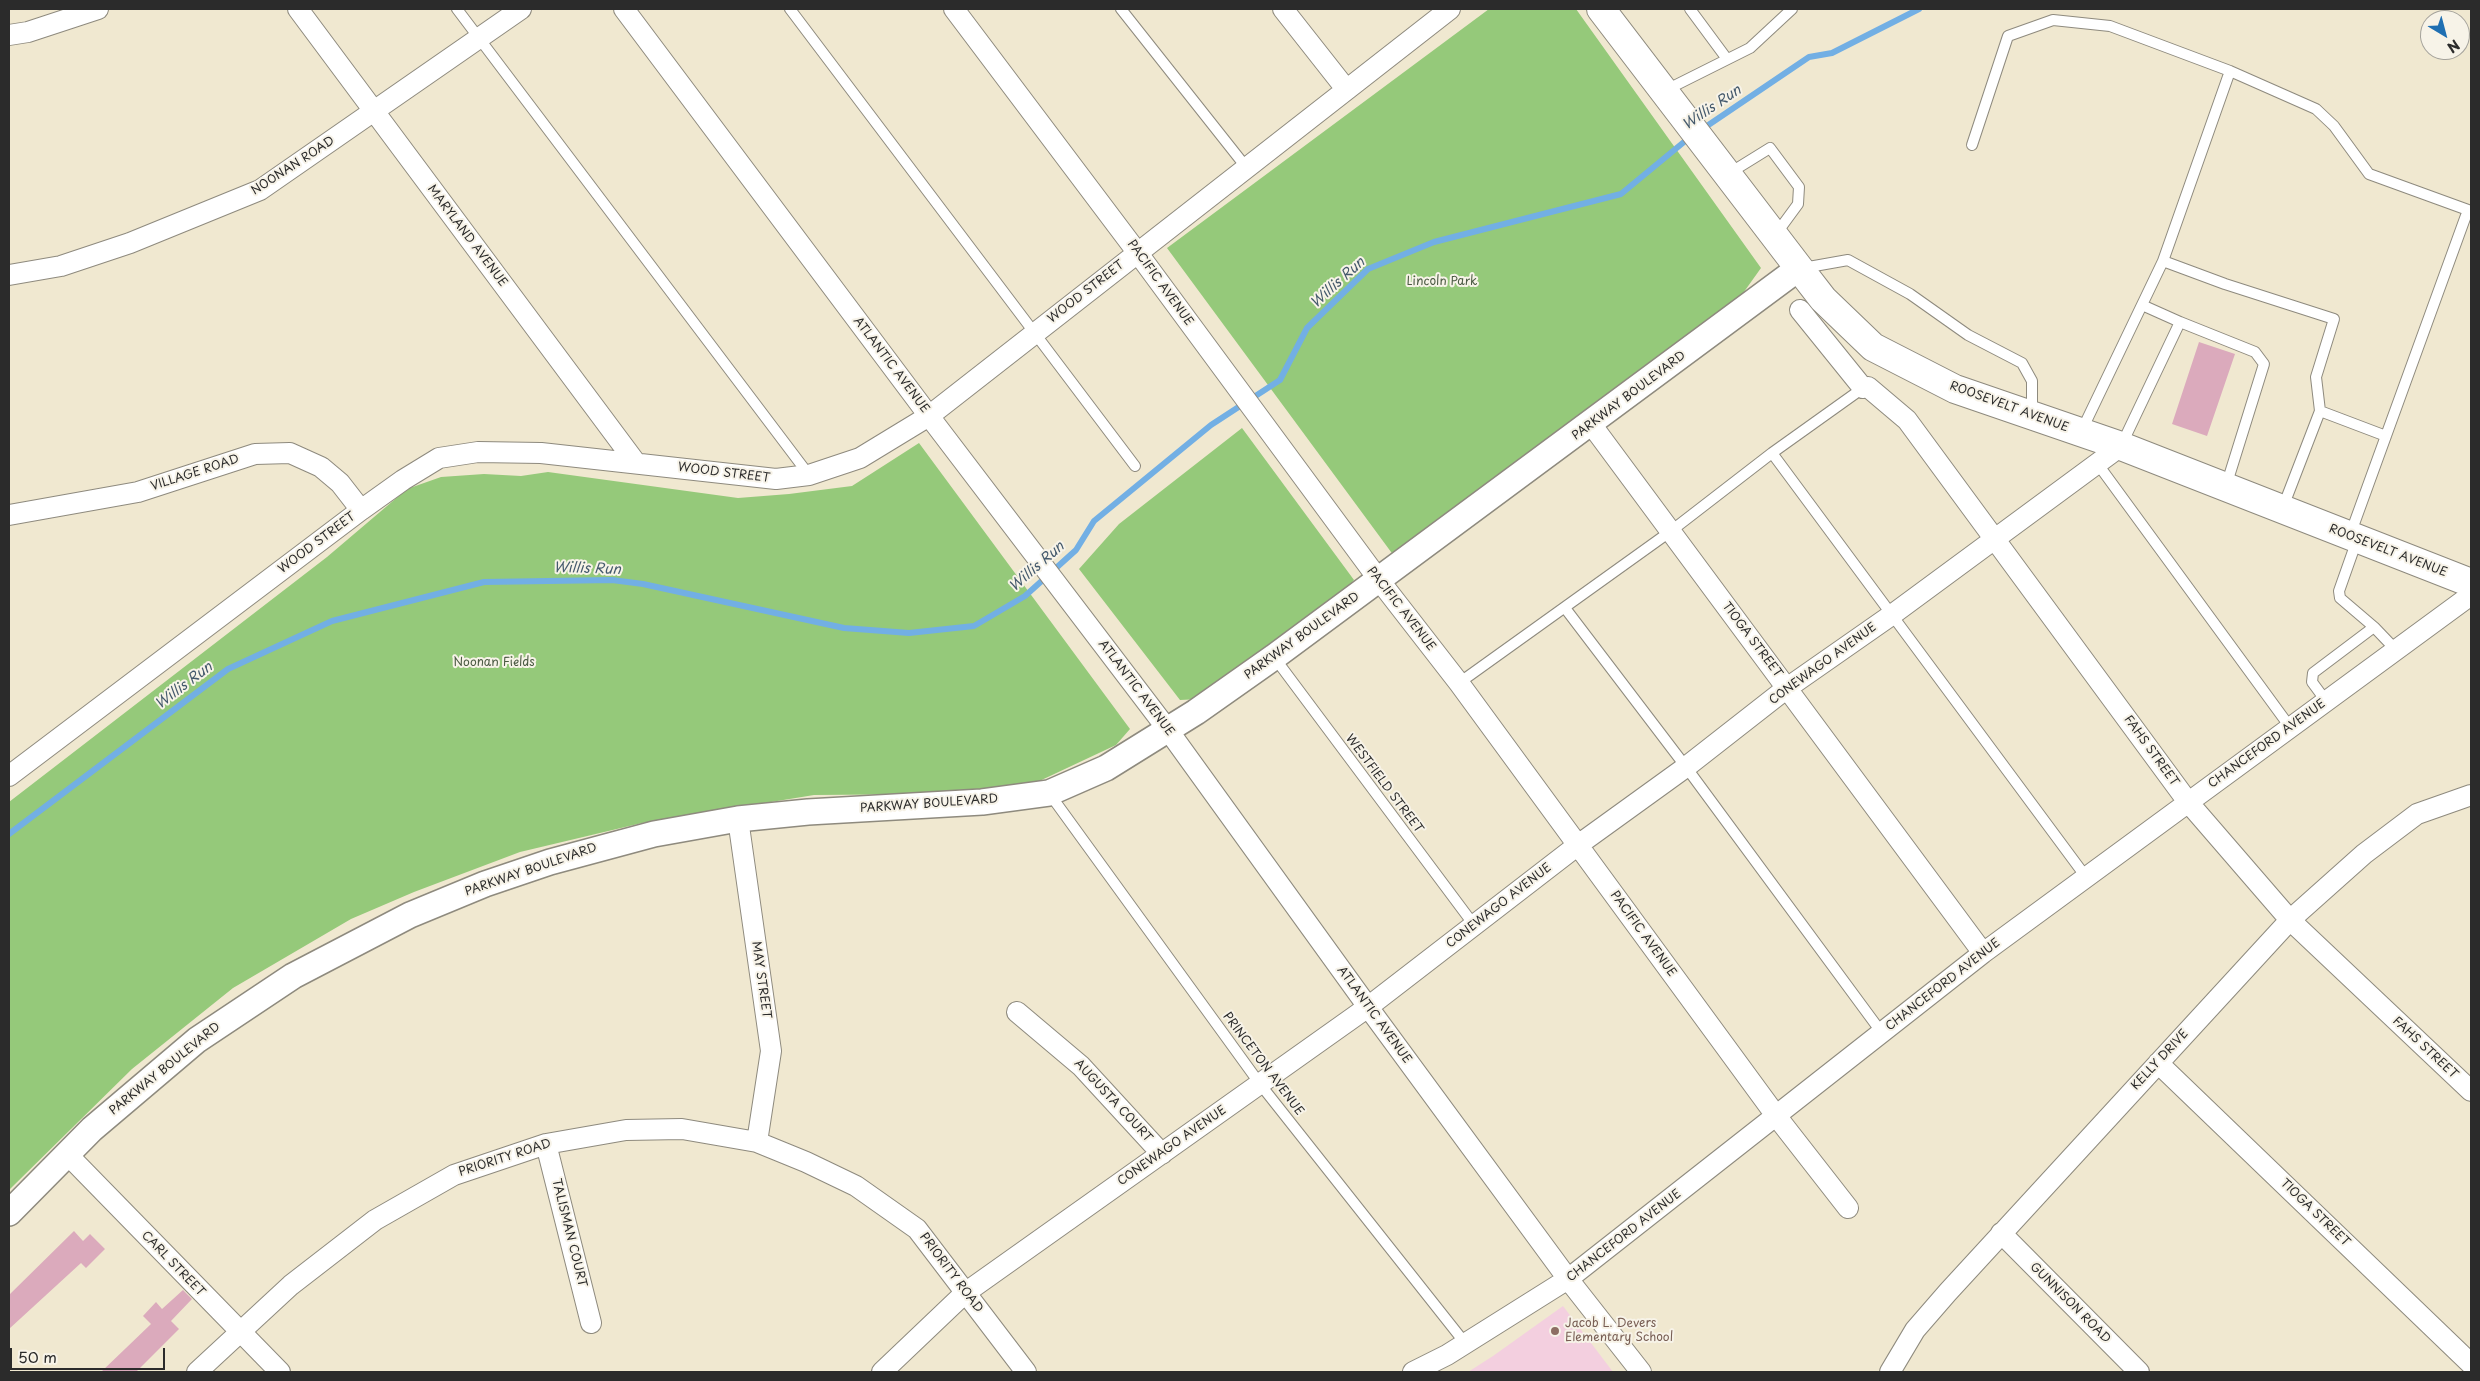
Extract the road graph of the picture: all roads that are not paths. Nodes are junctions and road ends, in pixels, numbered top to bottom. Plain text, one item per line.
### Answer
1 (98, 9) edge
2 (298, 9) edge
3 (457, 9) edge
4 (521, 9) edge
5 (624, 9) edge
6 (790, 9) edge
7 (954, 9) edge
8 (1121, 9) edge
9 (1283, 9) edge
10 (1450, 9) edge
11 (1690, 9) edge
12 (1792, 9) edge
13 (1606, 11) edge
14 (9, 35) edge
15 (479, 37) junction
16 (1727, 59) junction
17 (2230, 71) junction
18 (1346, 89) junction
19 (1669, 99) junction
20 (375, 112) junction
21 (1972, 145) dead end
22 (1246, 167) junction
23 (1726, 175) junction
24 (2470, 206) edge
25 (1774, 237) junction
26 (1137, 252) junction
27 (2164, 261) junction
28 (1798, 268) junction
29 (9, 275) edge
30 (2142, 305) junction
31 (1800, 310) dead end
32 (2180, 322) junction
33 (1034, 333) junction
34 (1863, 388) junction
35 (2320, 411) junction
36 (929, 416) junction
37 (2032, 416) junction
38 (1592, 424) junction
39 (2081, 432) junction
40 (2386, 436) junction
41 (2121, 446) junction
42 (1772, 453) junction
43 (636, 463) junction
44 (2097, 463) junction
45 (1135, 466) dead end
46 (809, 475) junction
47 (2226, 487) junction
48 (2282, 509) junction
49 (361, 510) junction
50 (9, 515) edge
51 (1671, 532) junction
52 (2353, 537) junction
53 (1996, 538) junction
54 (1379, 580) junction
55 (2470, 583) edge
56 (1565, 608) junction
57 (1893, 614) junction
58 (2374, 627) junction
59 (2396, 650) junction
60 (1274, 657) junction
61 (1459, 683) junction
62 (1787, 688) junction
63 (2326, 701) junction
64 (2290, 727) junction
65 (1168, 730) junction
66 (1686, 767) junction
67 (9, 776) edge
68 (1048, 793) junction
69 (2471, 795) edge
70 (2188, 802) junction
71 (738, 819) junction
72 (1578, 845) junction
73 (2086, 877) junction
74 (2290, 920) junction
75 (1474, 925) junction
76 (1983, 953) junction
77 (1368, 1007) junction
78 (1018, 1012) dead end
79 (1882, 1033) junction
80 (2158, 1062) junction
81 (1260, 1084) junction
82 (2471, 1091) edge
83 (1777, 1117) junction
84 (757, 1142) junction
85 (546, 1144) junction
86 (67, 1154) junction
87 (1162, 1154) junction
88 (1848, 1208) dead end
89 (9, 1213) edge
90 (2002, 1233) junction
91 (1568, 1279) junction
92 (965, 1292) junction
93 (591, 1323) dead end
94 (238, 1332) junction
95 (1465, 1344) junction
96 (2471, 1364) edge
97 (197, 1372) edge
98 (280, 1372) edge
99 (882, 1372) edge
100 (1026, 1372) edge
101 (1413, 1372) edge
102 (1641, 1372) edge
103 (1890, 1372) edge
104 (2139, 1372) edge

1 - 14 street
2 - 20 street, MARYLAND AVENUE
3 - 15 lane
4 - 15 street, NOONAN ROAD
5 - 36 street, ATLANTIC AVENUE
6 - 33 lane
7 - 26 street, PACIFIC AVENUE
8 - 22 lane
9 - 18 street
10 - 18 street, WOOD STREET
11 - 16 lane
12 - 16 lane
13 - 19 main road, ROOSEVELT AVENUE
15 - 20 street, NOONAN ROAD
15 - 46 lane
16 - 19 lane
17 - 21 lane
17 - 24 lane
17 - 27 lane
18 - 22 street, WOOD STREET
19 - 23 main road, ROOSEVELT AVENUE
20 - 29 street, NOONAN ROAD
20 - 43 street, MARYLAND AVENUE
22 - 26 street, WOOD STREET
23 - 25 main road, ROOSEVELT AVENUE
23 - 25 lane
24 - 40 lane
25 - 28 main road, ROOSEVELT AVENUE
26 - 33 street, WOOD STREET
26 - 54 street, PACIFIC AVENUE
27 - 30 lane
27 - 35 lane
28 - 37 main road, ROOSEVELT AVENUE
28 - 37 lane
28 - 38 street, PARKWAY BOULEVARD
30 - 32 lane
30 - 39 lane
31 - 34 street
32 - 41 lane
32 - 47 lane
33 - 36 street, WOOD STREET
33 - 45 lane
34 - 42 lane
34 - 53 street, FAHS STREET
35 - 40 lane
35 - 48 lane
36 - 46 street, WOOD STREET
36 - 65 street, ATLANTIC AVENUE
37 - 39 main road, ROOSEVELT AVENUE
38 - 51 street, TIOGA STREET
38 - 54 street, PARKWAY BOULEVARD
39 - 41 main road, ROOSEVELT AVENUE
40 - 52 lane
41 - 44 street, CONEWAGO AVENUE
41 - 47 main road, ROOSEVELT AVENUE
42 - 51 lane
42 - 57 lane
43 - 46 street, WOOD STREET
43 - 49 street, WOOD STREET
44 - 53 street, CONEWAGO AVENUE
44 - 64 lane
47 - 48 main road, ROOSEVELT AVENUE
48 - 52 main road, ROOSEVELT AVENUE
49 - 50 street, VILLAGE ROAD
49 - 67 street, WOOD STREET
51 - 56 lane
51 - 62 street, TIOGA STREET
52 - 55 main road, ROOSEVELT AVENUE
52 - 58 lane
53 - 57 street, CONEWAGO AVENUE
53 - 70 street, FAHS STREET
54 - 60 street, PARKWAY BOULEVARD
54 - 61 street, PACIFIC AVENUE
55 - 59 street, CHANCEFORD AVENUE
56 - 61 lane
56 - 66 lane
57 - 62 street, CONEWAGO AVENUE
57 - 73 lane
58 - 59 lane
58 - 63 lane
59 - 63 street, CHANCEFORD AVENUE
60 - 65 street, PARKWAY BOULEVARD
60 - 75 lane, WESTFIELD STREET
61 - 72 street, PACIFIC AVENUE
62 - 66 street, CONEWAGO AVENUE
62 - 76 street, TIOGA STREET
63 - 64 street, CHANCEFORD AVENUE
64 - 70 street, CHANCEFORD AVENUE
65 - 68 street, PARKWAY BOULEVARD
65 - 77 street, ATLANTIC AVENUE
66 - 72 street, CONEWAGO AVENUE
66 - 79 lane
68 - 71 street, PARKWAY BOULEVARD
68 - 81 lane, PRINCETON AVENUE
69 - 74 street, KELLY DRIVE
70 - 73 street, CHANCEFORD AVENUE
70 - 74 street, FAHS STREET
71 - 84 street, MAY STREET
71 - 86 street, PARKWAY BOULEVARD
72 - 75 street, CONEWAGO AVENUE
72 - 83 street, PACIFIC AVENUE
73 - 76 street, CHANCEFORD AVENUE
74 - 80 street, KELLY DRIVE
74 - 82 street, FAHS STREET
75 - 77 street, CONEWAGO AVENUE
76 - 79 street, CHANCEFORD AVENUE
77 - 81 street, CONEWAGO AVENUE
77 - 91 street, ATLANTIC AVENUE
78 - 87 street, AUGUSTA COURT
79 - 83 street, CHANCEFORD AVENUE
80 - 90 street, KELLY DRIVE
80 - 96 street, TIOGA STREET
81 - 87 street, CONEWAGO AVENUE
81 - 95 lane, PRINCETON AVENUE
83 - 88 street, PACIFIC AVENUE
83 - 91 street, CHANCEFORD AVENUE
84 - 85 street, PRIORITY ROAD
84 - 92 street, PRIORITY ROAD
85 - 93 street, TALISMAN COURT
85 - 94 street, PRIORITY ROAD
86 - 89 street, PARKWAY BOULEVARD
86 - 94 street, CARL STREET
87 - 92 street, CONEWAGO AVENUE
90 - 103 street, KELLY DRIVE
90 - 104 street, GUNNISON ROAD
91 - 95 street, CHANCEFORD AVENUE
91 - 102 street, ATLANTIC AVENUE
92 - 99 street, CONEWAGO AVENUE
92 - 100 street, PRIORITY ROAD
94 - 97 street, PRIORITY ROAD
94 - 98 street, CARL STREET
95 - 101 street, CHANCEFORD AVENUE

